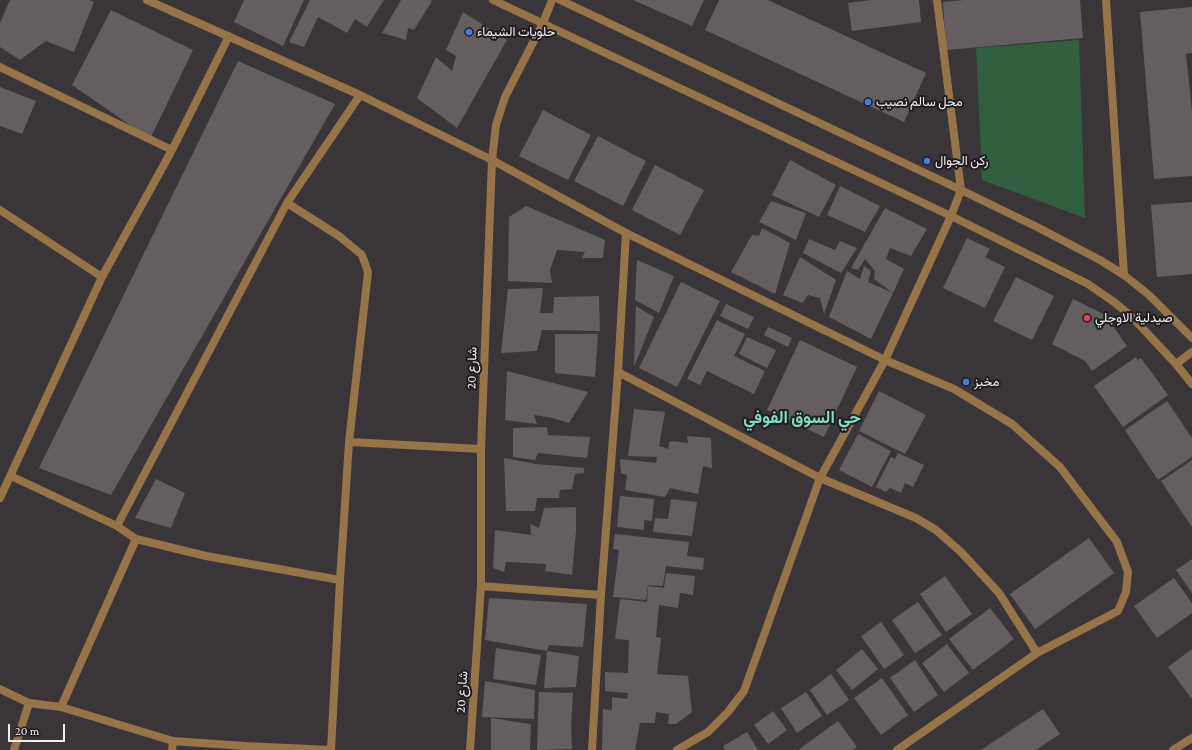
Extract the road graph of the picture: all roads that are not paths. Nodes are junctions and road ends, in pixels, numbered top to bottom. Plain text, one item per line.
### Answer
1 (147, 0) edge
2 (493, 0) edge
3 (552, 0) edge
4 (560, 0) edge
5 (937, 0) edge
6 (1106, 0) edge
7 (542, 23) junction
8 (229, 36) junction
9 (0, 67) edge
10 (360, 95) junction
11 (172, 150) junction
12 (492, 160) junction
13 (961, 190) junction
14 (287, 203) junction
15 (0, 210) edge
16 (951, 216) junction
17 (626, 233) junction
18 (1124, 275) junction
19 (102, 277) junction
20 (1192, 338) edge
21 (1192, 352) edge
22 (885, 360) junction
23 (1176, 364) junction
24 (618, 372) junction
25 (1192, 384) edge
26 (349, 442) junction
27 (480, 449) junction
28 (11, 476) junction
29 (820, 478) junction
30 (0, 498) edge
31 (117, 526) junction
32 (136, 539) junction
33 (340, 580) junction
34 (481, 586) junction
35 (601, 595) junction
36 (1037, 653) junction
37 (0, 689) edge
38 (29, 703) junction
39 (61, 707) junction
40 (1192, 738) edge
41 (173, 741) junction
42 (14, 750) edge
43 (172, 750) edge
44 (331, 750) edge
45 (470, 750) edge
46 (592, 750) edge
47 (677, 750) edge
48 (897, 750) edge
49 (1174, 750) edge

1 - 8 street
2 - 7 street
3 - 7 street, شارع 20
4 - 13 street
5 - 13 street
6 - 18 street
7 - 12 street, شارع 20
7 - 16 street
8 - 10 street
8 - 11 street
9 - 11 street
10 - 12 street
10 - 14 street
11 - 19 street
12 - 17 street
12 - 27 street, شارع 20
13 - 16 street
13 - 18 street
14 - 26 street
14 - 31 street
15 - 19 street
16 - 22 street
16 - 23 street
17 - 22 street
17 - 24 street
18 - 20 street
19 - 28 street
21 - 23 street
22 - 29 street
22 - 36 street
23 - 25 street
24 - 29 street
24 - 35 street
26 - 27 street
26 - 33 street
27 - 34 street, شارع 20
28 - 30 street
28 - 31 street
29 - 36 street
29 - 47 street
31 - 32 street
32 - 33 street
32 - 39 street
33 - 44 street
34 - 35 street
34 - 45 street, شارع 20
35 - 46 street
36 - 48 street
37 - 38 street
38 - 39 street
38 - 42 street
39 - 41 street
40 - 49 street
41 - 43 street
41 - 44 street

